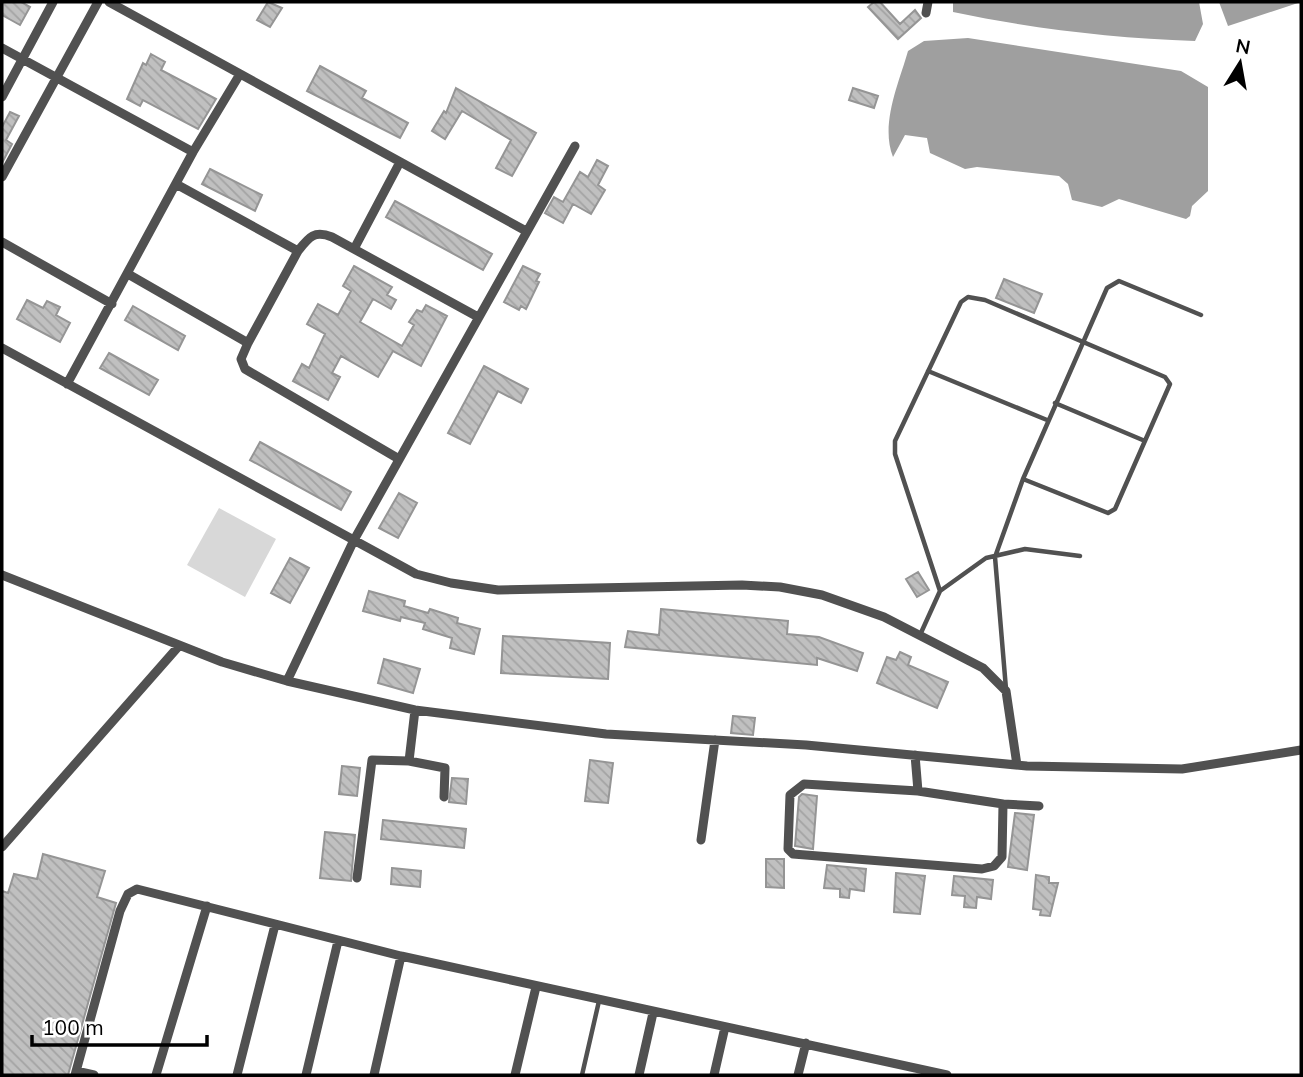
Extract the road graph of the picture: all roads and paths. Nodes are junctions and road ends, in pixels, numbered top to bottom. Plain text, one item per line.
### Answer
1 (53, 2) edge
2 (98, 2) edge
3 (109, 2) edge
4 (928, 2) edge
5 (926, 13) dead end
6 (2, 48) edge
7 (22, 60) junction
8 (240, 74) junction
9 (56, 78) junction
10 (2, 97) edge
11 (575, 146) dead end
12 (193, 152) junction
13 (400, 162) junction
14 (2, 177) edge
15 (176, 184) junction
16 (526, 231) junction
17 (2, 242) edge
18 (354, 249) junction
19 (298, 251) junction
20 (128, 274) junction
21 (112, 304) junction
22 (1201, 315) dead end
23 (478, 317) junction
24 (1083, 342) junction
25 (248, 343) junction
26 (2, 348) edge
27 (928, 372) junction
28 (67, 384) junction
29 (1055, 403) junction
30 (1048, 420) junction
31 (1145, 441) junction
32 (399, 460) junction
33 (1023, 479) junction
34 (354, 540) junction
35 (1080, 556) dead end
36 (995, 557) junction
37 (2, 575) edge
38 (940, 591) junction
39 (919, 635) junction
40 (178, 647) junction
41 (287, 681) junction
42 (1006, 691) junction
43 (415, 710) junction
44 (715, 740) junction
45 (1301, 750) edge
46 (915, 755) junction
47 (409, 761) junction
48 (1017, 765) junction
49 (918, 791) junction
50 (444, 797) dead end
51 (1003, 804) junction
52 (1039, 806) dead end
53 (701, 840) dead end
54 (2, 847) edge
55 (357, 878) dead end
56 (208, 906) junction
57 (275, 925) junction
58 (338, 941) junction
59 (401, 956) junction
60 (536, 987) junction
61 (599, 1001) junction
62 (653, 1013) junction
63 (725, 1027) junction
64 (806, 1043) junction
65 (76, 1073) edge
66 (926, 1073) edge
67 (94, 1075) edge
68 (156, 1075) edge
69 (237, 1075) edge
70 (306, 1075) edge
71 (374, 1075) edge
72 (515, 1075) edge
73 (582, 1075) edge
74 (639, 1075) edge
75 (714, 1075) edge
76 (798, 1075) edge
77 (947, 1075) edge

1 - 7 street
2 - 9 street
3 - 8 street
4 - 5 street
6 - 7 street
7 - 9 street
7 - 10 street
8 - 12 street
8 - 13 street
9 - 12 street
9 - 14 street
11 - 16 street
12 - 15 street
13 - 16 street
13 - 18 street
15 - 19 street
15 - 20 street
16 - 23 street
17 - 21 street
18 - 19 street
18 - 23 street
19 - 25 street
20 - 21 street
20 - 25 street
21 - 28 street
22 - 24 lane
23 - 32 street
24 - 27 lane
24 - 29 lane
24 - 31 lane
25 - 32 street
26 - 28 street
27 - 30 lane
27 - 38 lane
28 - 34 street
29 - 30 lane
29 - 31 lane
30 - 33 lane
31 - 33 lane
32 - 34 street
33 - 36 lane
34 - 39 street
34 - 41 street
35 - 36 lane
36 - 38 lane
36 - 42 lane
37 - 40 street
38 - 39 lane
39 - 42 street
40 - 41 street
40 - 54 street
41 - 43 street
42 - 48 street
43 - 44 street
43 - 47 street
44 - 46 street
44 - 53 street
45 - 48 street
46 - 48 street
46 - 49 street
47 - 50 street
47 - 55 street
49 - 51 street
49 - 51 street
51 - 52 street
56 - 57 street
56 - 65 street
56 - 68 street
57 - 58 street
57 - 69 street
58 - 59 street
58 - 70 street
59 - 60 street
59 - 71 street
60 - 61 street
60 - 72 street
61 - 62 street
61 - 73 lane
62 - 63 street
62 - 74 street
63 - 64 street
63 - 75 street
64 - 66 street
64 - 76 street
65 - 67 street
66 - 77 street

